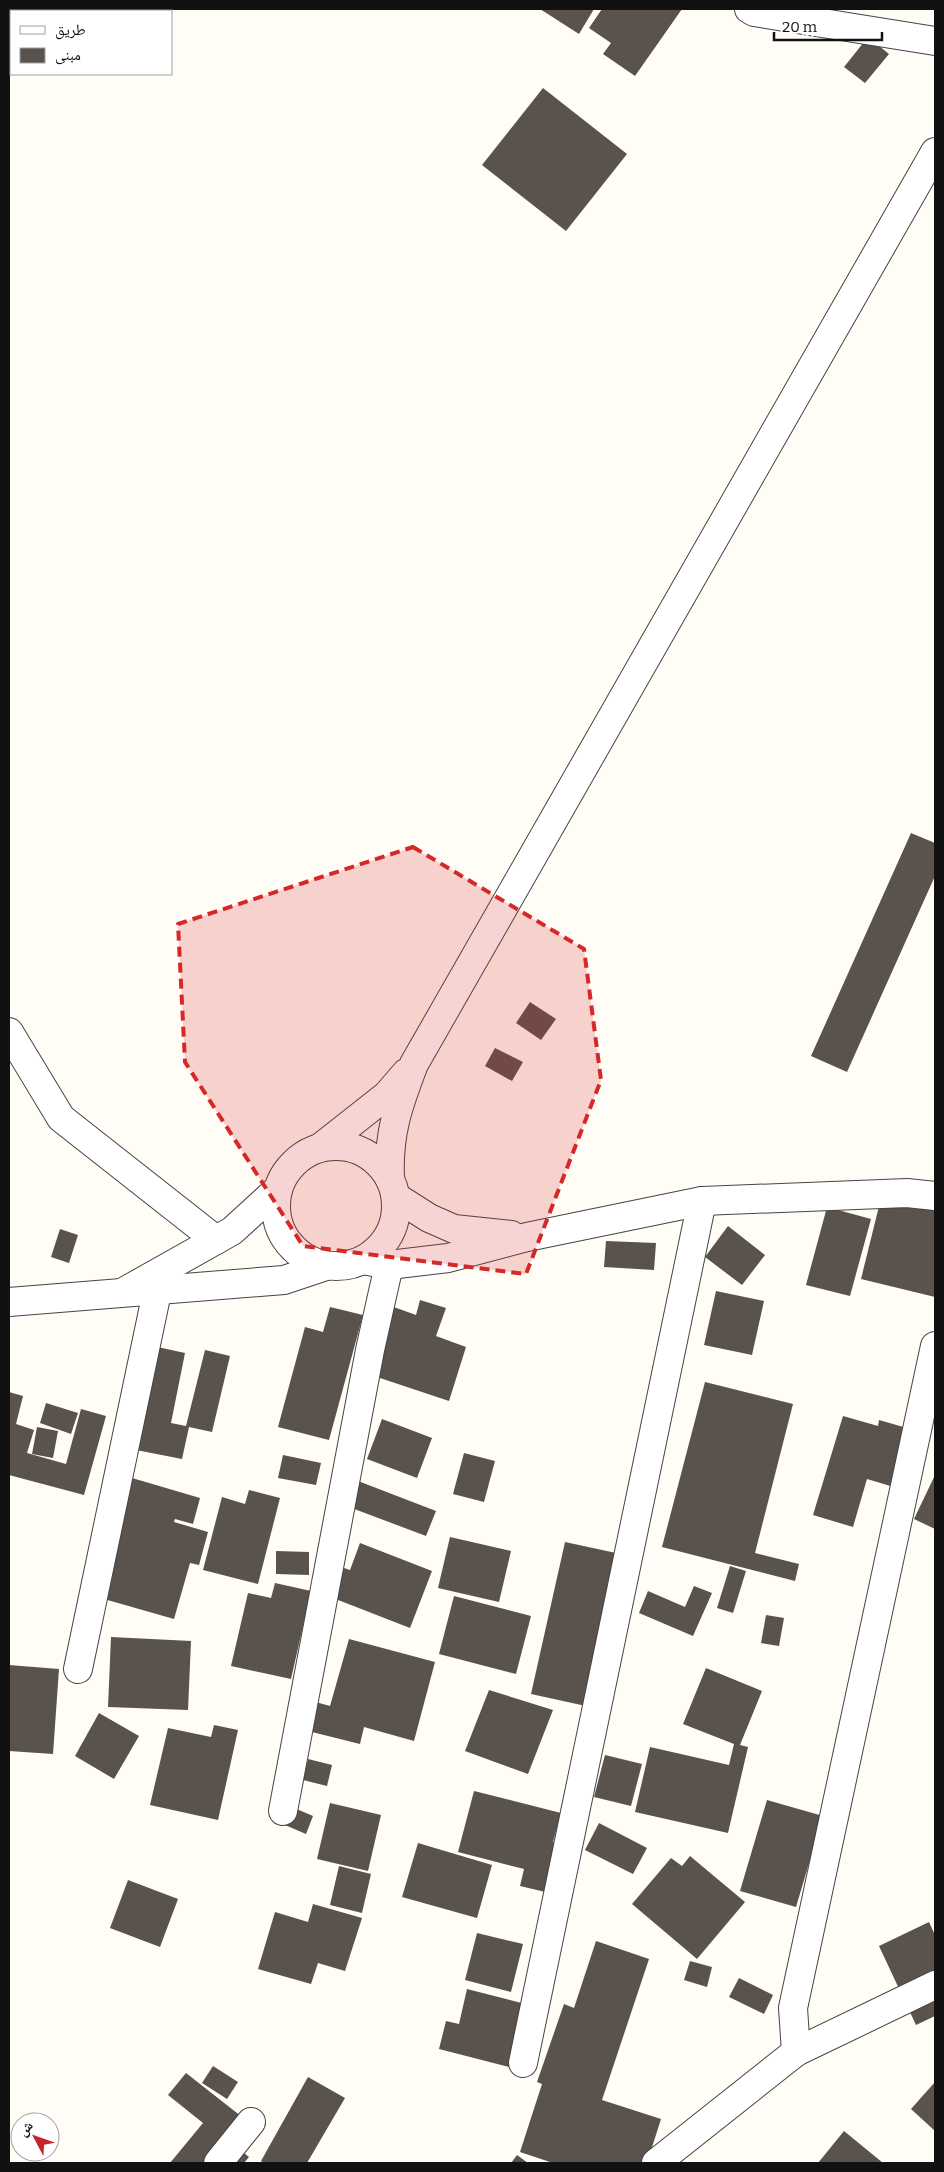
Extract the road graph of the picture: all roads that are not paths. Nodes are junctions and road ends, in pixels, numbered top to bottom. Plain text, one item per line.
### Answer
1 (749, 9) edge
2 (935, 42) edge
3 (935, 152) edge
4 (9, 1032) edge
5 (414, 1064) junction
6 (321, 1147) junction
7 (393, 1188) junction
8 (278, 1189) junction
9 (935, 1196) edge
10 (702, 1201) junction
11 (527, 1237) junction
12 (216, 1240) junction
13 (376, 1263) junction
14 (326, 1266) junction
15 (157, 1292) junction
16 (119, 1294) junction
17 (9, 1302) edge
18 (935, 1346) edge
19 (78, 1669) dead end
20 (283, 1811) dead end
21 (935, 1986) edge
22 (796, 2052) junction
23 (523, 2063) dead end
24 (251, 2122) dead end
25 (218, 2163) edge
26 (656, 2163) edge

1 - 2 street
3 - 5 street
4 - 12 street
5 - 6 street
5 - 7 street
6 - 7 street
6 - 8 street
7 - 11 street
7 - 13 street
8 - 12 street
8 - 14 street
9 - 10 street
10 - 11 street
10 - 23 street
11 - 13 street
12 - 16 street
13 - 14 street
13 - 20 street
14 - 15 street
15 - 16 street
15 - 19 street
16 - 17 street
18 - 22 street
21 - 22 street
22 - 26 street
24 - 25 street

